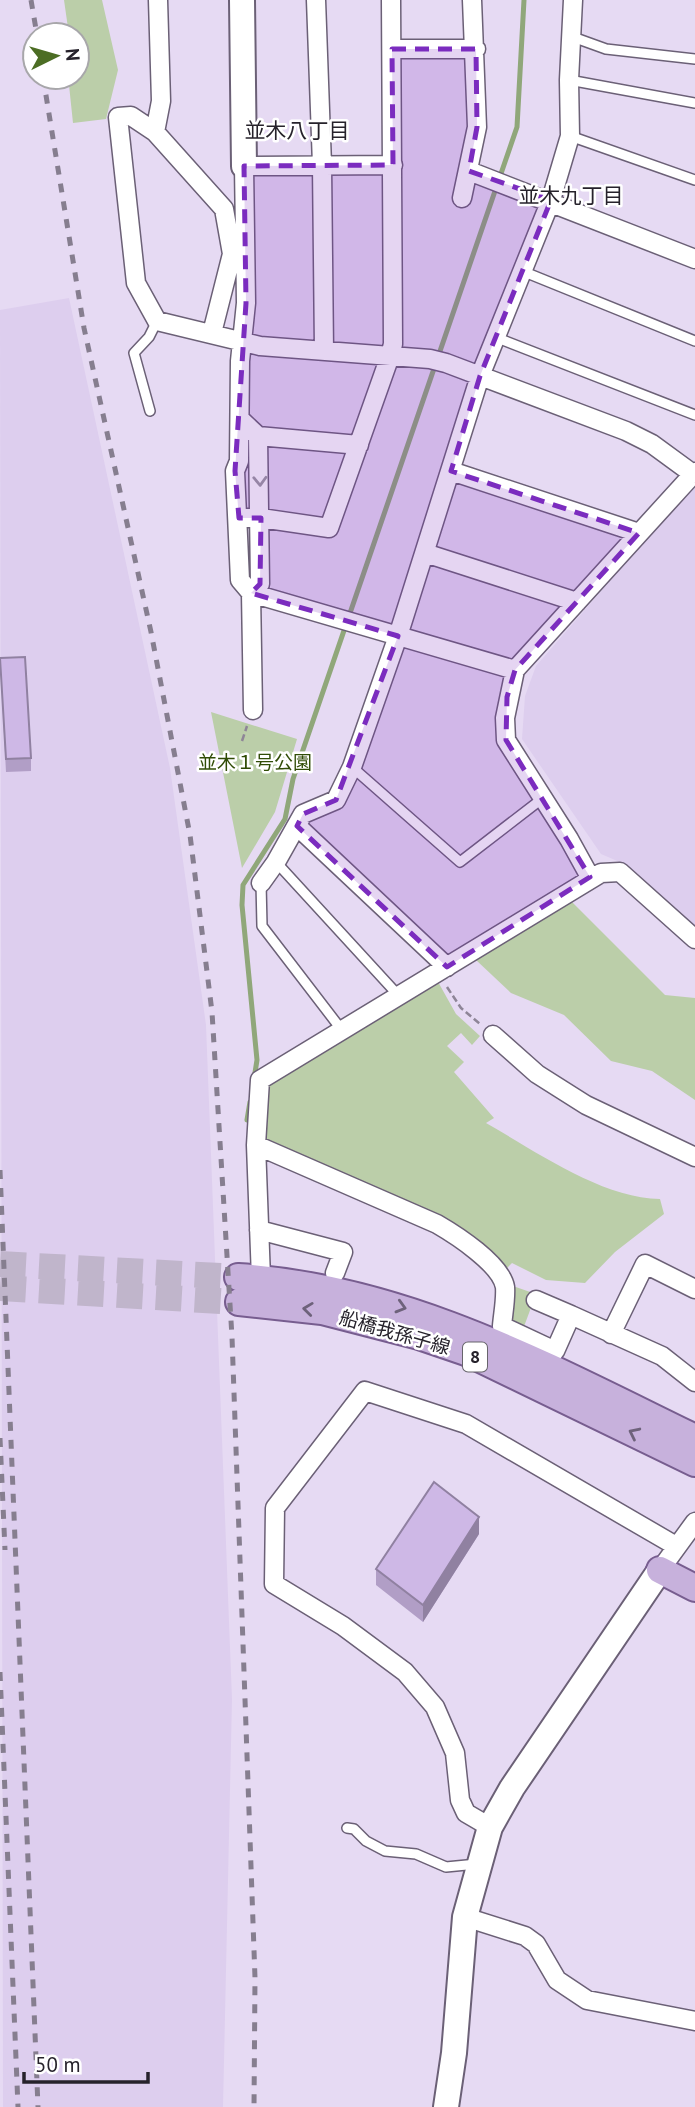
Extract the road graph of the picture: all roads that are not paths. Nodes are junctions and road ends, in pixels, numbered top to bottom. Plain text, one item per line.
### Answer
1 (158, 0) edge
2 (242, 0) edge
3 (316, 0) edge
4 (391, 0) edge
5 (472, 0) edge
6 (573, 0) edge
7 (570, 36) junction
8 (392, 49) junction
9 (476, 49) junction
10 (695, 59) edge
11 (569, 80) junction
12 (695, 103) edge
13 (155, 132) junction
14 (570, 136) junction
15 (323, 165) junction
16 (393, 165) junction
17 (244, 166) junction
18 (469, 171) junction
19 (695, 180) edge
20 (462, 198) dead end
21 (551, 200) junction
22 (695, 259) edge
23 (522, 271) junction
24 (157, 321) junction
25 (212, 333) junction
26 (495, 337) junction
27 (695, 341) edge
28 (244, 342) junction
29 (324, 351) junction
30 (390, 356) junction
31 (480, 376) junction
32 (150, 411) dead end
33 (695, 415) edge
34 (241, 420) junction
35 (258, 436) junction
36 (359, 445) junction
37 (451, 471) junction
38 (694, 473) edge
39 (239, 518) junction
40 (261, 518) junction
41 (639, 533) junction
42 (425, 553) junction
43 (251, 593) junction
44 (577, 602) junction
45 (398, 636) junction
46 (515, 670) junction
47 (253, 710) dead end
48 (352, 767) junction
49 (543, 798) junction
50 (297, 826) junction
51 (276, 862) junction
52 (590, 877) junction
53 (261, 883) joint
54 (695, 939) edge
55 (442, 970) junction
56 (398, 995) junction
57 (341, 1029) junction
58 (493, 1035) road end
59 (256, 1145) junction
60 (695, 1157) edge
61 (260, 1230) junction
62 (335, 1273) dead end
63 (246, 1286) junction
64 (695, 1289) edge
65 (536, 1300) dead end
66 (571, 1315) junction
67 (611, 1334) junction
68 (553, 1360) junction
69 (695, 1382) edge
70 (695, 1438) edge
71 (695, 1463) edge
72 (695, 1522) edge
73 (676, 1546) junction
74 (660, 1570) junction
75 (695, 1588) edge
76 (490, 1827) junction
77 (347, 1828) dead end
78 (479, 1864) junction
79 (465, 1917) junction
80 (695, 2021) edge
81 (446, 2107) edge

1 - 13 street
2 - 17 street
3 - 15 street
4 - 8 street
5 - 9 street
6 - 7 street
7 - 10 lane
7 - 11 street
8 - 9 street
8 - 16 street
9 - 18 street
11 - 12 lane
11 - 14 street
13 - 24 street
13 - 25 street
14 - 19 lane
14 - 21 street
15 - 16 street
15 - 17 street
15 - 29 street
16 - 30 street
17 - 28 street
18 - 20 street
18 - 21 street
21 - 22 street
21 - 23 street
23 - 26 street
23 - 27 lane
24 - 25 street
24 - 32 lane
25 - 28 street
26 - 31 street
26 - 33 lane
28 - 29 street
28 - 34 street
29 - 30 street
30 - 31 street
30 - 36 street
31 - 37 street
31 - 38 street
34 - 35 street
34 - 39 street
35 - 36 street
35 -> 40 street
36 - 40 street
37 - 41 street
37 - 42 street
38 - 41 street
39 - 40 street
39 - 43 street
40 - 43 street
41 - 44 street
42 - 44 street
42 - 45 street
43 - 45 street
43 - 47 street
44 - 46 street
45 - 46 street
45 - 48 street
46 - 49 street
48 - 49 lane
48 - 50 street
49 - 52 street
50 - 51 street
50 - 55 street
51 - 53 street
51 - 56 lane
52 - 54 street
52 - 55 street
53 - 57 lane
55 - 56 street
56 - 57 street
57 - 59 street
58 - 60 street
59 - 61 street
59 - 68 street
61 - 62 street
61 - 63 street
63 -> 68 main road, 船橋我孫子線 / 8
71 -> 63 main road, 船橋我孫子線 / 8
64 - 67 street
65 - 66 street
66 - 67 street
66 - 68 street
67 - 69 street
68 - 70 main road, 船橋我孫子線 / 8
72 - 73 street
73 - 74 street
73 - 76 street
74 - 75 main road
74 - 76 street
76 - 78 street
77 - 78 lane
78 - 79 street
79 - 80 street
79 - 81 street

